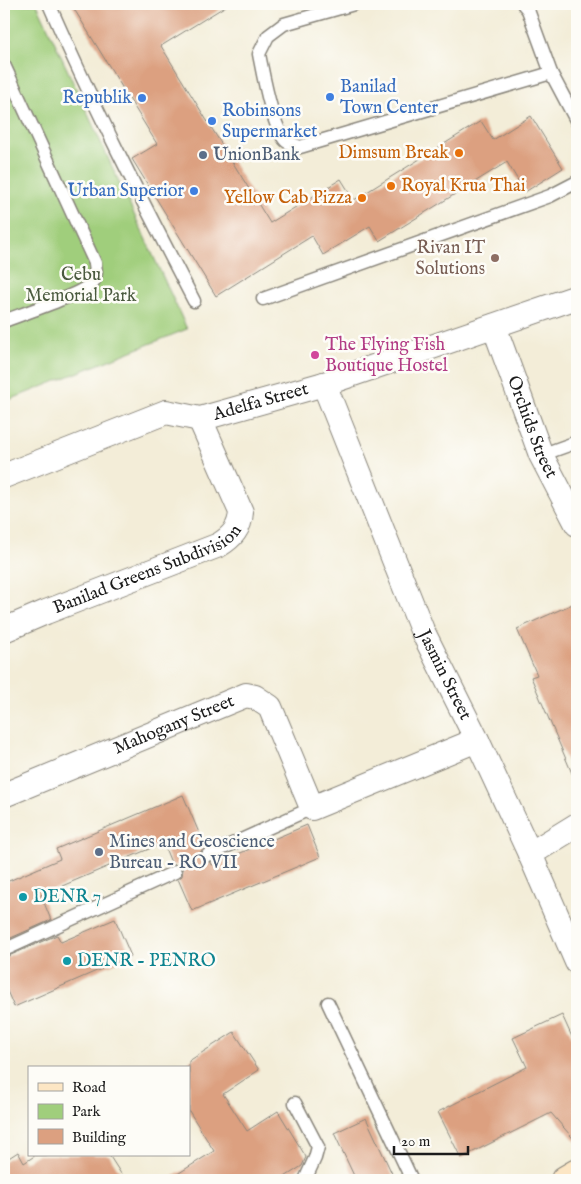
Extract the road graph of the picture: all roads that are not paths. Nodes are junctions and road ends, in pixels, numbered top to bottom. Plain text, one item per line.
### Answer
1 (49, 4) edge
2 (354, 4) edge
3 (523, 4) edge
4 (4, 65) edge
5 (552, 73) junction
6 (577, 122) edge
7 (577, 182) edge
8 (577, 297) edge
9 (263, 299) dead end
10 (194, 301) dead end
11 (4, 321) edge
12 (494, 326) junction
13 (324, 384) junction
14 (200, 419) junction
15 (577, 442) edge
16 (542, 455) junction
17 (4, 476) edge
18 (577, 524) edge
19 (4, 630) edge
20 (477, 740) junction
21 (4, 795) edge
22 (312, 808) junction
23 (577, 826) edge
24 (530, 854) junction
25 (208, 855) dead end
26 (175, 872) dead end
27 (4, 950) edge
28 (577, 962) edge
29 (328, 1003) dead end
30 (295, 1103) dead end
31 (577, 1172) edge
32 (306, 1180) edge
33 (412, 1180) edge
34 (565, 1180) edge

1 - 10 lane
2 - 5 lane
3 - 5 lane
4 - 11 lane
5 - 6 lane
7 - 9 lane
8 - 12 street, Adelfa Street
12 - 13 street, Adelfa Street
12 - 16 street, Orchids Street
13 - 14 street, Adelfa Street
13 - 20 street, Jasmin Street
14 - 17 street
14 - 19 street, Banilad Greens Subdivision
15 - 16 lane
16 - 18 street, Orchids Street
20 - 22 street
20 - 24 street, Jasmin Street
21 - 22 street, Mahogany Street
22 - 25 lane
23 - 24 street
24 - 28 street, Jasmin Street
26 - 27 lane
29 - 33 lane
30 - 32 lane
31 - 34 main road

